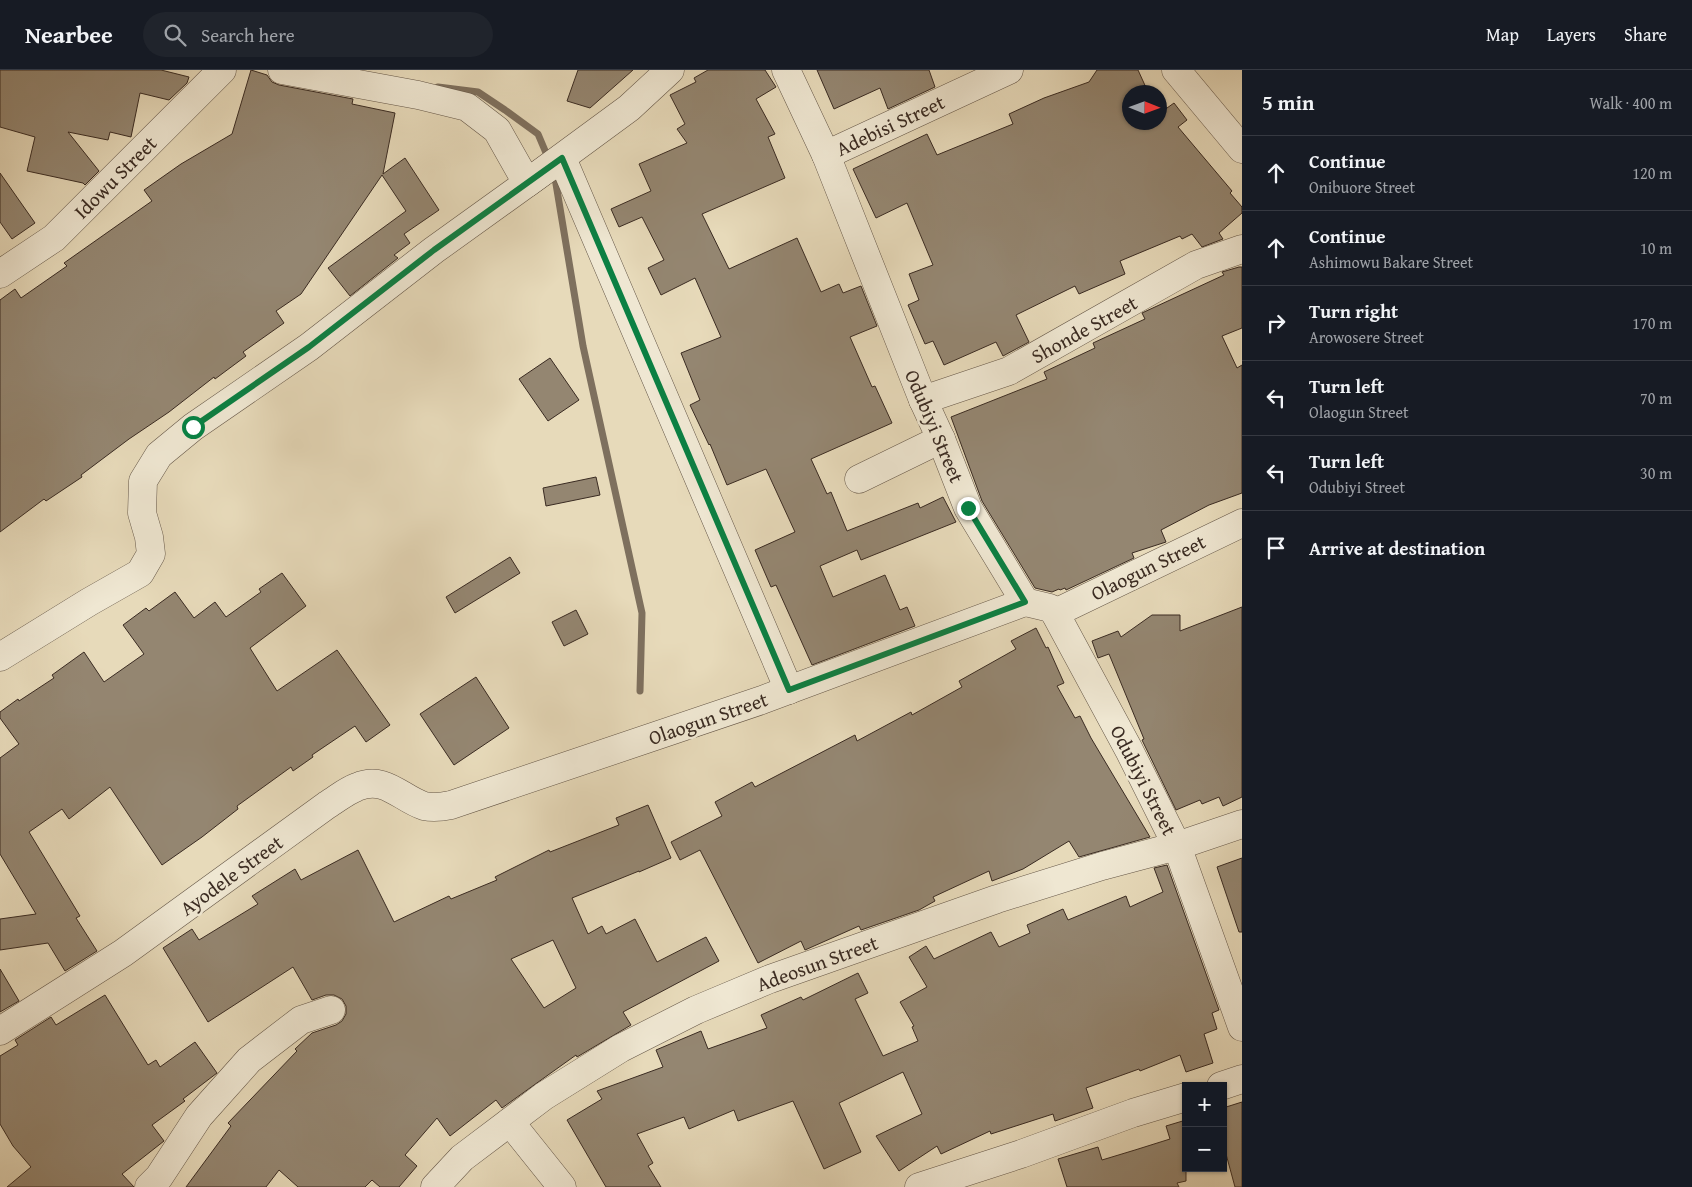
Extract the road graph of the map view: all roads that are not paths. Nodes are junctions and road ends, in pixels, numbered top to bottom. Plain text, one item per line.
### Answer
1 (222, 70) edge
2 (282, 70) edge
3 (670, 70) edge
4 (786, 70) edge
5 (1009, 70) edge
6 (1176, 70) edge
7 (1242, 149) edge
8 (826, 156) junction
9 (562, 158) junction
10 (533, 179) junction
11 (1242, 249) edge
12 (0, 274) edge
13 (923, 400) junction
14 (941, 439) junction
15 (859, 480) dead end
16 (1242, 522) edge
17 (1025, 602) junction
18 (1055, 613) junction
19 (0, 657) edge
20 (789, 690) junction
21 (474, 798) joint
22 (1242, 824) edge
23 (1177, 846) junction
24 (331, 1010) dead end
25 (1242, 1027) edge
26 (0, 1031) edge
27 (1242, 1079) edge
28 (1227, 1084) edge
29 (1182, 1097) edge
30 (510, 1122) junction
31 (149, 1187) edge
32 (435, 1187) edge
33 (562, 1187) edge
34 (919, 1187) edge

1 - 12 street, Idowu Street
2 - 10 street
3 - 9 street
4 - 8 street, Odubiyi Street
5 - 8 street, Adebisi Street
6 - 7 street
8 - 13 street, Odubiyi Street
9 - 10 street
9 - 20 street
10 - 19 street
11 - 13 street, Shonde Street
13 - 14 street, Odubiyi Street
14 - 15 street
14 - 17 street, Odubiyi Street
16 - 18 street, Olaogun Street
17 - 18 street
17 - 20 street, Olaogun Street
18 - 23 street, Odubiyi Street
20 - 21 street, Olaogun Street
21 - 26 street, Ayodele Street
22 - 23 street, Adeosun Street
23 - 25 street, Odubiyi Street
23 - 30 street, Adeosun Street
24 - 31 street
27 - 28 street
29 - 34 street
30 - 32 street, Adeosun Street
30 - 33 street

